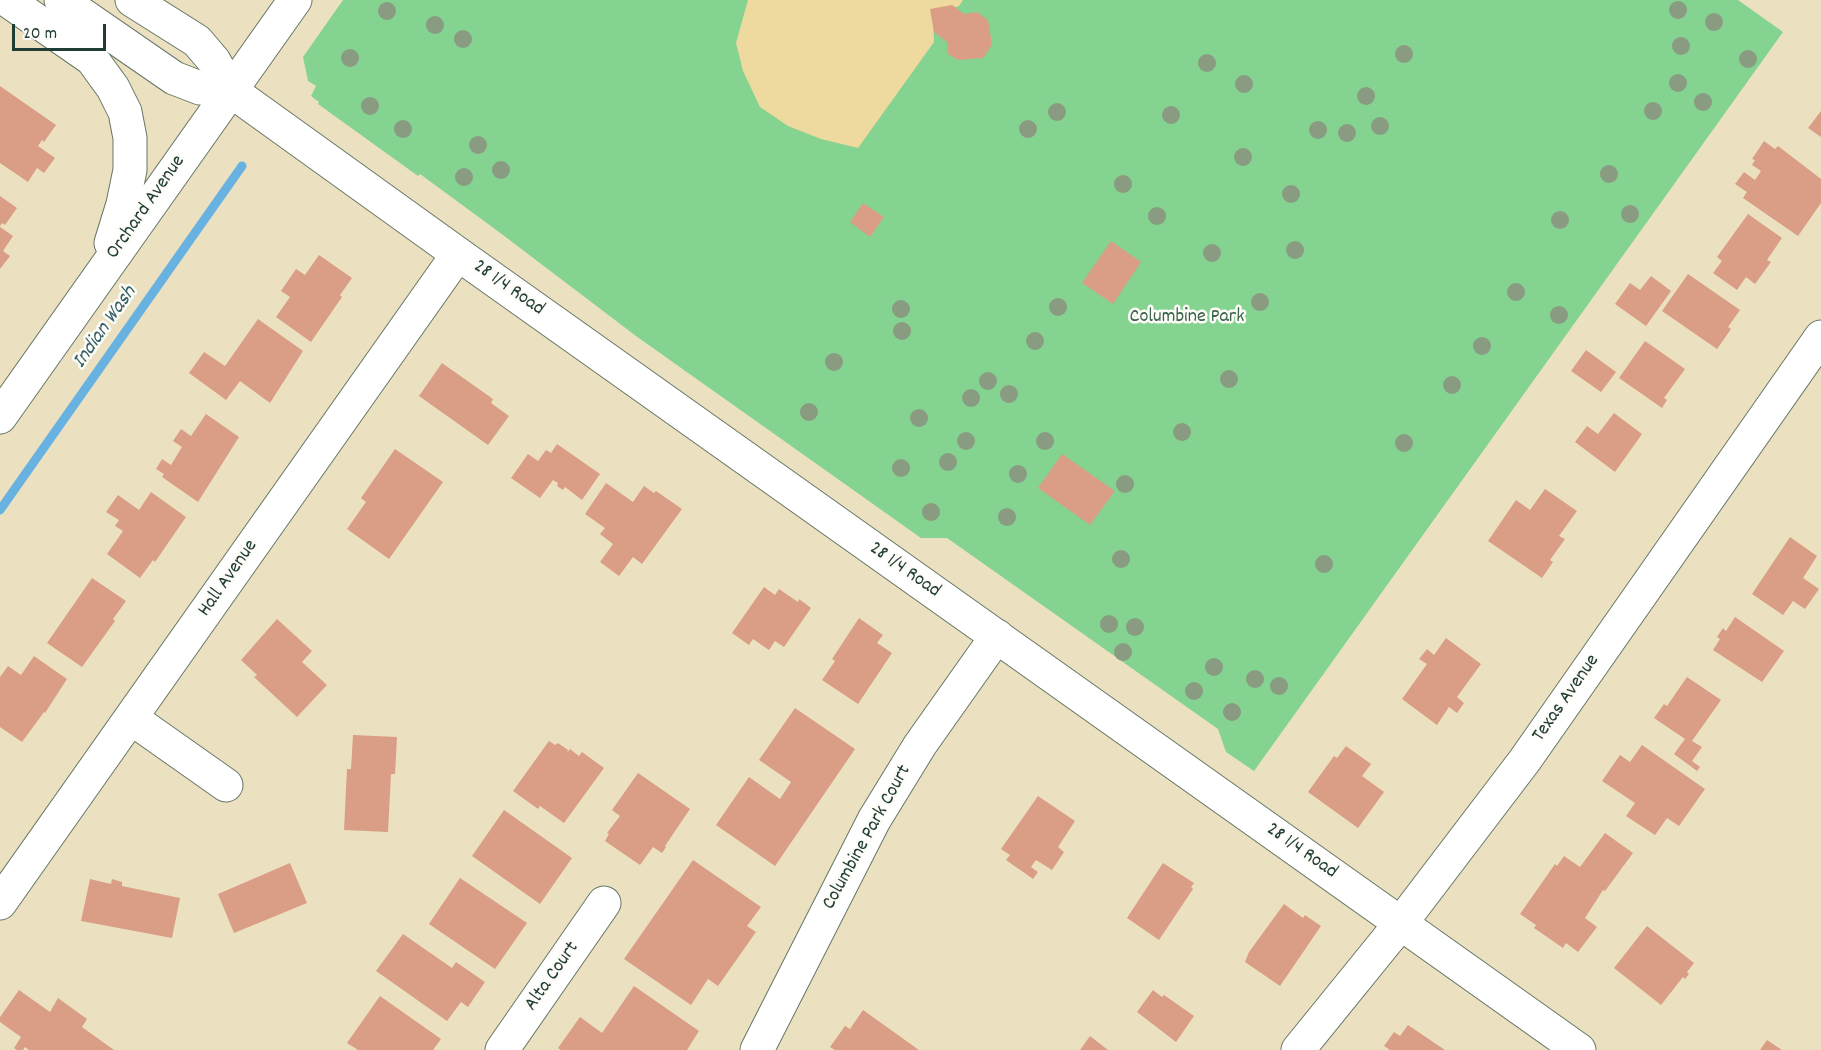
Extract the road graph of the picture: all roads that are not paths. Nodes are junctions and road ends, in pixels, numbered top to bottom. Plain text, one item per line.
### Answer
1 (7, 0) edge
2 (61, 0) edge
3 (132, 0) edge
4 (295, 0) edge
5 (230, 90) junction
6 (458, 254) junction
7 (87, 292) junction
8 (1821, 337) edge
9 (0, 417) edge
10 (997, 636) junction
11 (130, 718) junction
12 (226, 785) dead end
13 (0, 903) edge
14 (604, 903) dead end
15 (1401, 923) junction
16 (502, 1050) edge
17 (757, 1050) edge
18 (1298, 1050) edge
19 (1579, 1050) edge

1 - 7 street
2 - 5 street
3 - 5 street, 28 1/4 Road
4 - 5 street, Orchard Avenue
5 - 6 street, 28 1/4 Road
5 - 7 street, Orchard Avenue
6 - 10 street, 28 1/4 Road
6 - 11 street, Hall Avenue
7 - 9 street, Orchard Avenue
8 - 15 street, Texas Avenue
10 - 15 street, 28 1/4 Road
10 - 17 street, Columbine Park Court
11 - 12 street
11 - 13 street, Hall Avenue
14 - 16 street, Alta Court
15 - 18 street, Texas Avenue
15 - 19 street, 28 1/4 Road

